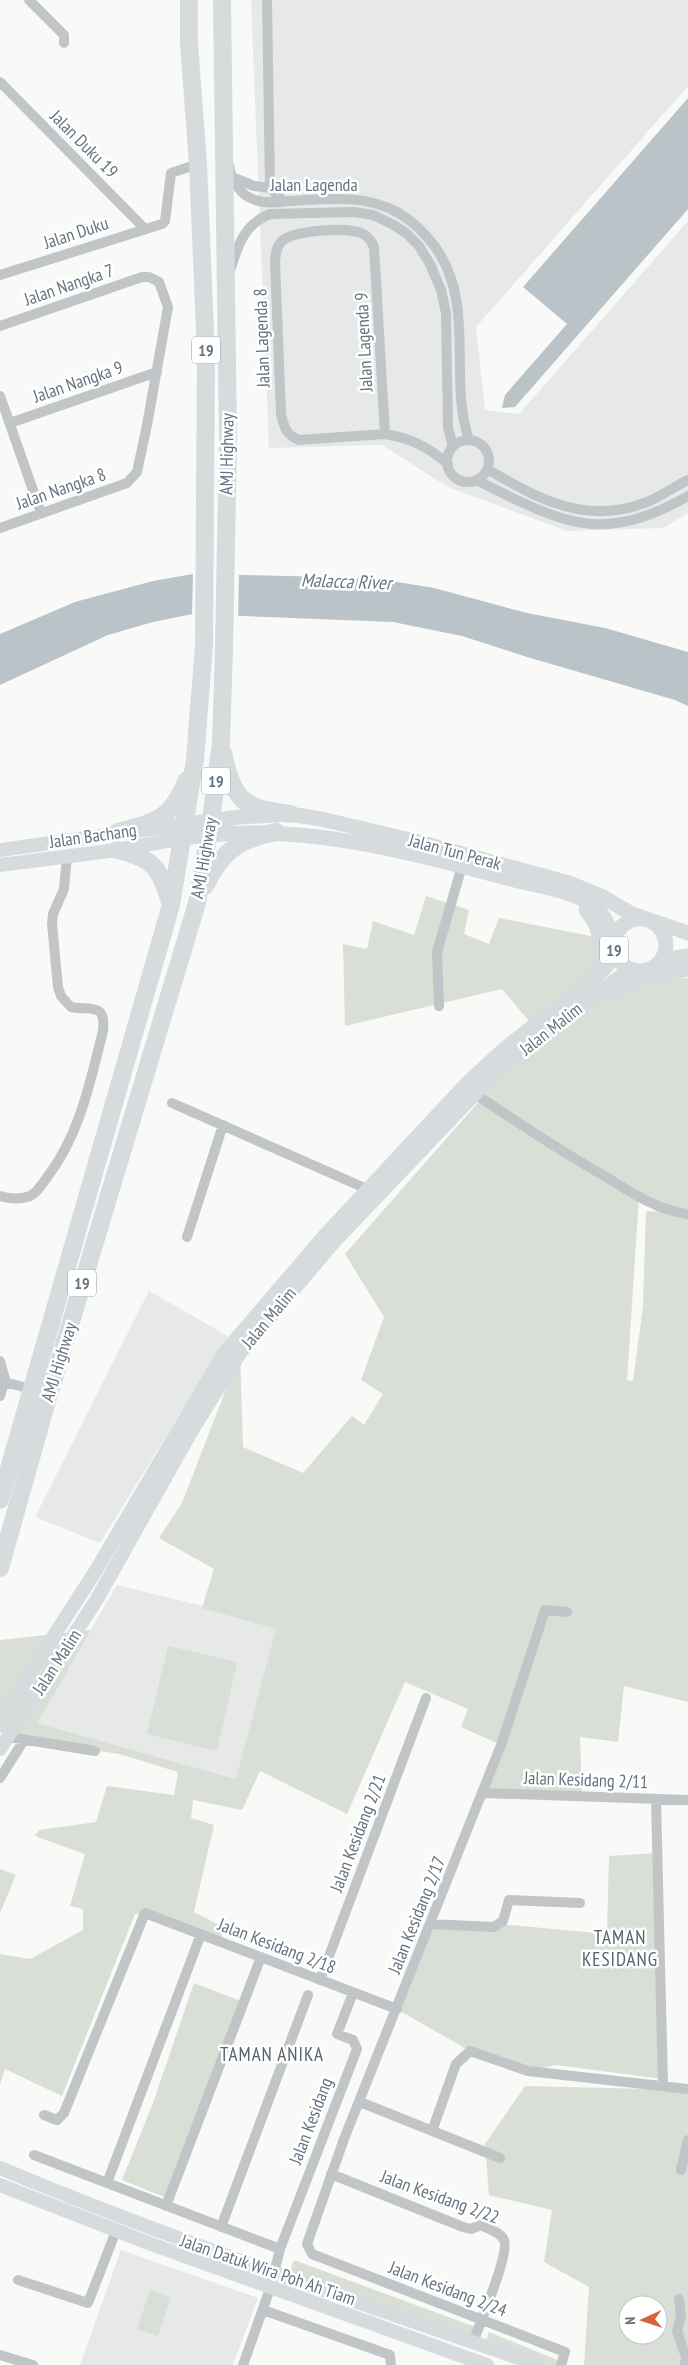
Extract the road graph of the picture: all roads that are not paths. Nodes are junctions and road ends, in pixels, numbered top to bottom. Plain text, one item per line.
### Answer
1 (29, 0) edge
2 (189, 0) edge
3 (222, 0) edge
4 (267, 0) edge
5 (64, 44) dead end
6 (0, 82) edge
7 (224, 145) junction
8 (198, 164) junction
9 (232, 177) junction
10 (270, 188) junction
11 (284, 202) junction
12 (145, 229) junction
13 (374, 247) joint
14 (0, 275) edge
15 (227, 281) junction
16 (0, 326) edge
17 (157, 372) junction
18 (0, 396) edge
19 (10, 423) junction
20 (385, 434) junction
21 (469, 440) junction
22 (453, 447) junction
23 (448, 464) junction
24 (487, 469) junction
25 (476, 480) junction
26 (688, 480) edge
27 (688, 496) edge
28 (40, 513) junction
29 (0, 528) edge
30 (221, 743) junction
31 (195, 760) junction
32 (290, 814) junction
33 (210, 827) junction
34 (184, 831) junction
35 (118, 832) junction
36 (276, 832) junction
37 (0, 850) edge
38 (117, 850) junction
39 (67, 856) junction
40 (0, 864) edge
41 (462, 866) junction
42 (565, 894) junction
43 (197, 903) junction
44 (171, 905) junction
45 (644, 920) junction
46 (688, 933) edge
47 (614, 948) junction
48 (688, 956) edge
49 (658, 963) junction
50 (688, 969) edge
51 (637, 971) junction
52 (590, 982) junction
53 (590, 999) junction
54 (439, 1006) dead end
55 (475, 1094) junction
56 (172, 1103) dead end
57 (223, 1125) junction
58 (367, 1189) junction
59 (0, 1196) edge
60 (688, 1214) edge
61 (187, 1237) dead end
62 (0, 1361) edge
63 (4, 1382) junction
64 (31, 1389) junction
65 (0, 1396) edge
66 (0, 1500) edge
67 (0, 1568) edge
68 (567, 1612) dead end
69 (426, 1698) dead end
70 (0, 1719) edge
71 (9, 1737) junction
72 (24, 1740) junction
73 (0, 1749) edge
74 (96, 1752) dead end
75 (0, 1778) edge
76 (483, 1793) junction
77 (656, 1799) junction
78 (688, 1800) edge
79 (580, 1903) dead end
80 (430, 1924) junction
81 (201, 1934) junction
82 (260, 1957) junction
83 (320, 1980) junction
84 (353, 1993) junction
85 (308, 1995) dead end
86 (396, 2009) junction
87 (663, 2086) junction
88 (688, 2090) edge
89 (360, 2102) junction
90 (44, 2115) dead end
91 (432, 2131) junction
92 (688, 2140) edge
93 (34, 2155) dead end
94 (500, 2158) dead end
95 (0, 2168) edge
96 (681, 2170) dead end
97 (331, 2174) junction
98 (107, 2183) junction
99 (0, 2185) edge
100 (166, 2206) junction
101 (221, 2227) junction
102 (116, 2231) junction
103 (280, 2250) junction
104 (308, 2251) joint
105 (274, 2272) junction
106 (18, 2280) dead end
107 (270, 2288) junction
108 (679, 2299) dead end
109 (263, 2310) junction
110 (482, 2319) junction
111 (473, 2342) junction
112 (446, 2350) junction
113 (0, 2355) edge
114 (33, 2365) edge
115 (243, 2365) edge
116 (392, 2365) edge
117 (487, 2365) edge
118 (500, 2365) edge
119 (539, 2365) edge
120 (562, 2365) edge
121 (685, 2365) edge

1 - 5 street
2 - 8 highway, AMJ Highway / 19
3 - 7 highway, AMJ Highway / 19
4 - 10 street
6 - 12 street, Jalan Duku 19
7 - 9 street, Jalan Lagenda
7 - 15 highway, AMJ Highway / 19
8 - 12 street, Jalan Duku
8 - 31 highway, AMJ Highway / 19
9 - 10 street
9 - 11 street, Jalan Lagenda
10 - 11 street
11 - 21 street, Jalan Lagenda
12 - 14 street, Jalan Duku
13 - 20 street, Jalan Lagenda 9
13 - 20 street, Jalan Lagenda 8
15 - 22 street, Jalan Lagenda
15 - 30 highway, AMJ Highway / 19
16 - 17 street, Jalan Nangka 7
17 - 19 street, Jalan Nangka 9
17 - 28 street, Jalan Nangka 8
18 - 19 street
19 - 28 street
20 - 23 street
21 - 22 street
21 - 24 street
22 - 23 street
23 - 25 street
24 - 25 street
24 - 26 street
25 - 27 street
28 - 29 street, Jalan Nangka 8
30 - 32 highway
30 - 33 highway, AMJ Highway / 19
31 - 34 highway, AMJ Highway / 19
31 - 35 highway
32 - 33 main road, Jalan Tun Perak
32 - 45 main road, Jalan Tun Perak
33 - 34 main road
33 - 36 main road, Jalan Tun Perak
33 - 43 highway, AMJ Highway / 19
34 - 35 main road, Jalan Bachang
34 - 38 main road, Jalan Bachang
34 - 44 highway, AMJ Highway / 19
35 - 37 main road, Jalan Bachang
36 - 41 main road, Jalan Tun Perak
36 - 43 highway
38 - 39 main road, Jalan Bachang
38 - 44 highway
39 - 40 main road, Jalan Bachang
39 - 59 street
41 - 42 main road, Jalan Tun Perak
41 - 54 street
42 - 47 main road, Jalan Tun Perak
42 - 52 main road
43 - 67 highway, AMJ Highway / 19
44 - 64 highway, AMJ Highway / 19
45 - 46 main road, Jalan Tun Perak / 19
45 - 47 main road, 19
45 - 49 main road, 19
47 - 51 main road, 19
47 - 52 main road, Jalan Malim / 19
48 - 49 main road, 19
49 - 51 main road, 19
50 - 53 main road
51 - 53 main road, Jalan Malim / 19
52 - 58 main road, Jalan Malim / 19
53 - 55 main road, Jalan Malim / 19
55 - 60 street
55 - 71 main road, Jalan Malim / 19
56 - 57 street
57 - 58 street
57 - 61 street
58 - 70 main road, Jalan Malim / 19
62 - 63 street
63 - 64 street
63 - 65 street
64 - 66 highway, AMJ Highway / 19
68 - 76 street, Jalan Kesidang 2/17
69 - 83 street, Jalan Kesidang 2/21
71 - 72 street
71 - 73 main road, Jalan Malim / 19
72 - 74 street
72 - 75 street
76 - 77 street, Jalan Kesidang 2/11
76 - 80 street, Jalan Kesidang 2/17
77 - 78 street, Jalan Kesidang 2/11
77 - 87 street
79 - 80 street
80 - 86 street, Jalan Kesidang 2/17
81 - 82 street, Jalan Kesidang 2/18
81 - 90 street, Jalan Kesidang 2/18
81 - 98 street
82 - 83 street, Jalan Kesidang 2/18
82 - 100 street
83 - 84 street, Jalan Kesidang 2/18
84 - 86 street, Jalan Kesidang 2/18
84 - 103 street, Jalan Kesidang
85 - 101 street
86 - 89 street, Jalan Kesidang 2/17
87 - 88 street
87 - 91 street
89 - 91 street
89 - 97 street, Jalan Kesidang 2/17
91 - 94 street
92 - 96 street
93 - 98 street
95 - 105 main road, Jalan Datuk Wira Poh Ah Tiam
97 - 104 street, Jalan Kesidang 2/17
97 - 110 street, Jalan Kesidang 2/22
98 - 100 street
99 - 102 main road, Jalan Datuk Wira Poh Ah Tiam
100 - 101 street
101 - 103 street
102 - 106 street
102 - 107 main road, Jalan Datuk Wira Poh Ah Tiam
103 - 105 street, Jalan Kesidang
104 - 110 street, Jalan Kesidang 2/24
105 - 107 street, Jalan Kesidang
105 - 111 main road, Jalan Datuk Wira Poh Ah Tiam
107 - 109 street, Jalan Kesidang
107 - 112 main road, Jalan Datuk Wira Poh Ah Tiam
108 - 121 street
109 - 115 street, Jalan Kesidang
109 - 116 street
110 - 111 street
110 - 120 street, Jalan Kesidang 2/24
111 - 112 main road
111 - 118 main road
111 - 119 main road, Jalan Datuk Wira Poh Ah Tiam
112 - 117 main road, Jalan Datuk Wira Poh Ah Tiam
113 - 114 street

